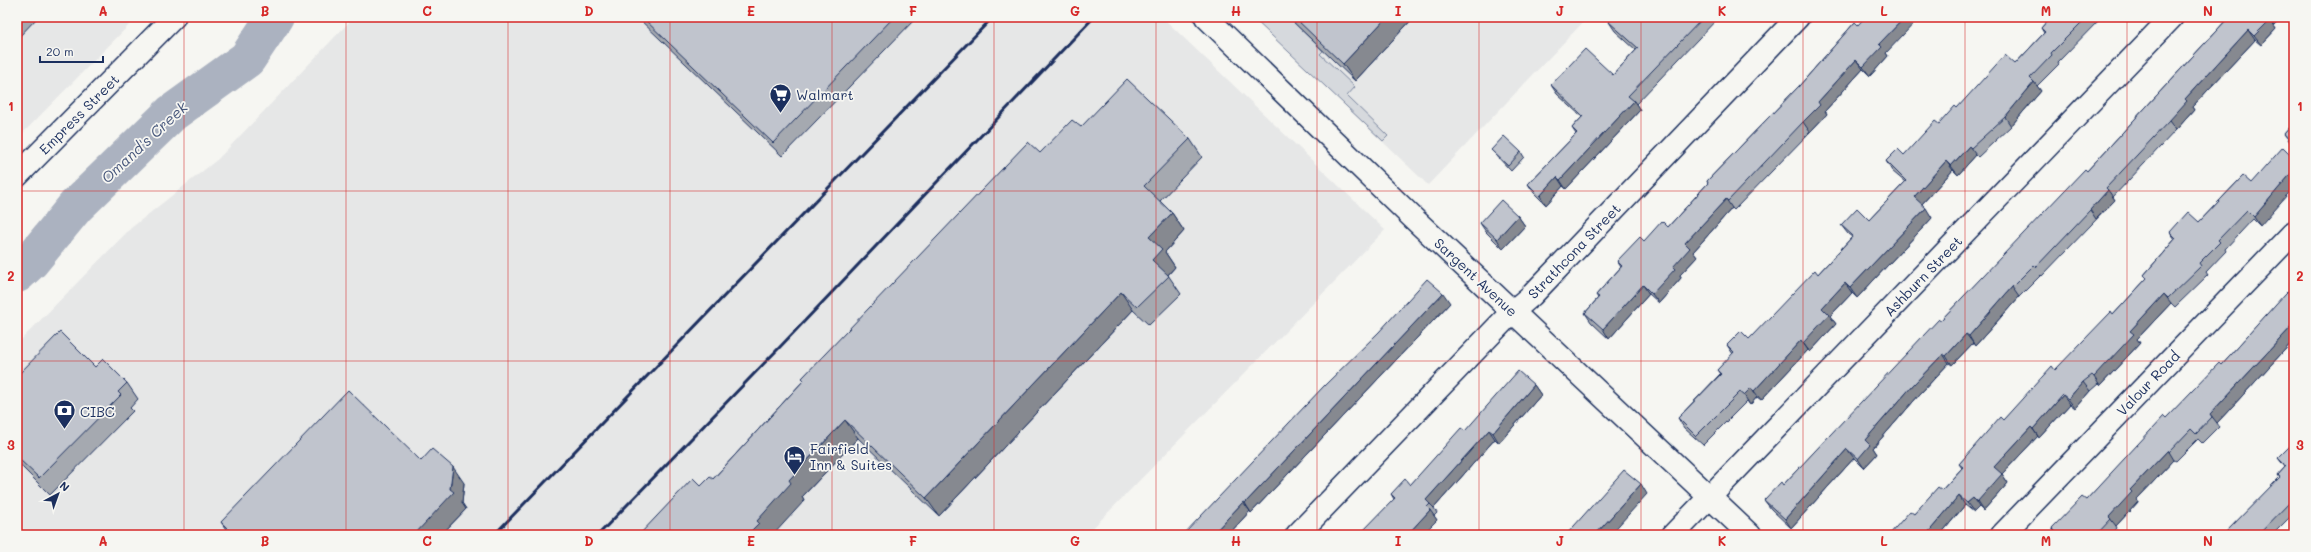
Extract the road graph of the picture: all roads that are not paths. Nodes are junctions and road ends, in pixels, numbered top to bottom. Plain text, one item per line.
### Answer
1 (174, 17) edge
2 (1206, 17) edge
3 (1798, 17) edge
4 (2172, 17) edge
5 (17, 176) edge
6 (2294, 232) edge
7 (1512, 312) junction
8 (1710, 496) junction
9 (1298, 535) edge
10 (1673, 535) edge
11 (1750, 535) edge
12 (2002, 535) edge

1 - 5 street, Empress Street
2 - 7 street, Sargent Avenue
3 - 7 street, Strathcona Street
4 - 8 street, Ashburn Street
6 - 12 street, Valour Road
7 - 8 street, Sargent Avenue
7 - 9 street, Strathcona Street
8 - 10 street, Ashburn Street
8 - 11 street, Sargent Avenue

